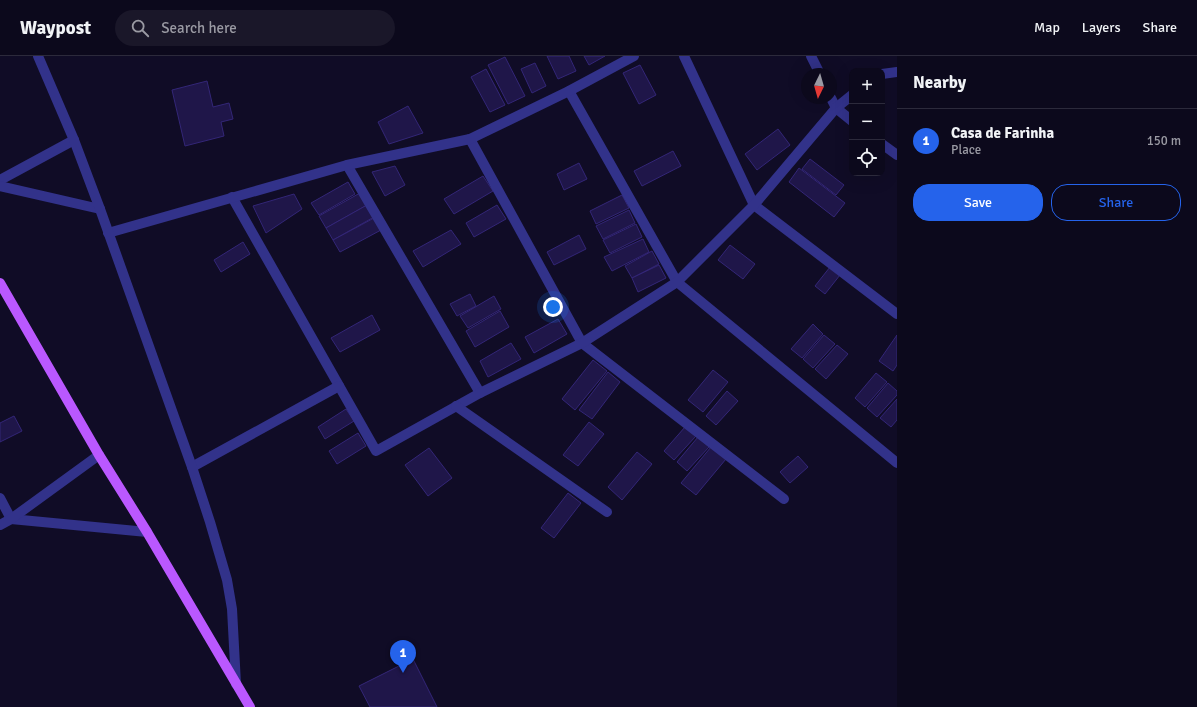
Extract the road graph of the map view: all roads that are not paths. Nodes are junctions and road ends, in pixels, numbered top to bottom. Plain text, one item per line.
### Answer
1 (38, 56) edge
2 (634, 56) edge
3 (684, 56) edge
4 (811, 56) edge
5 (817, 68) edge
6 (897, 72) edge
7 (885, 74) edge
8 (569, 91) junction
9 (849, 97) edge
10 (834, 104) edge
11 (836, 108) junction
12 (849, 119) edge
13 (470, 139) junction
14 (74, 140) junction
15 (885, 146) edge
16 (897, 155) edge
17 (347, 165) junction
18 (0, 180) edge
19 (0, 186) edge
20 (232, 197) junction
21 (754, 205) junction
22 (100, 209) junction
23 (108, 233) junction
24 (677, 282) junction
25 (0, 283) edge
26 (897, 314) edge
27 (582, 343) junction
28 (339, 386) junction
29 (480, 393) junction
30 (456, 406) junction
31 (98, 455) junction
32 (897, 463) edge
33 (192, 467) junction
34 (0, 498) edge
35 (784, 499) dead end
36 (607, 512) dead end
37 (11, 519) junction
38 (0, 525) edge
39 (147, 532) junction
40 (236, 684) junction
41 (250, 707) edge

1 - 14 street
2 - 8 street
3 - 21 street
4 - 5 street
6 - 7 street
8 - 13 street
8 - 24 street
9 - 11 street
10 - 11 street
11 - 12 street
11 - 21 street
13 - 17 street
13 - 27 street
14 - 18 street
14 - 22 street
15 - 16 street
17 - 20 street
17 - 29 street
19 - 22 street
20 - 23 street
20 - 28 street
21 - 24 street
21 - 26 street
22 - 23 street
23 - 33 street
24 - 27 street
24 - 32 street
25 - 31 main road
27 - 29 street
27 - 35 street
28 - 30 street
28 - 33 street
29 - 30 street
30 - 36 street
31 - 37 street
31 - 39 main road
33 - 40 street
34 - 37 street
37 - 38 street
37 - 39 street
39 - 40 main road
40 - 41 main road

